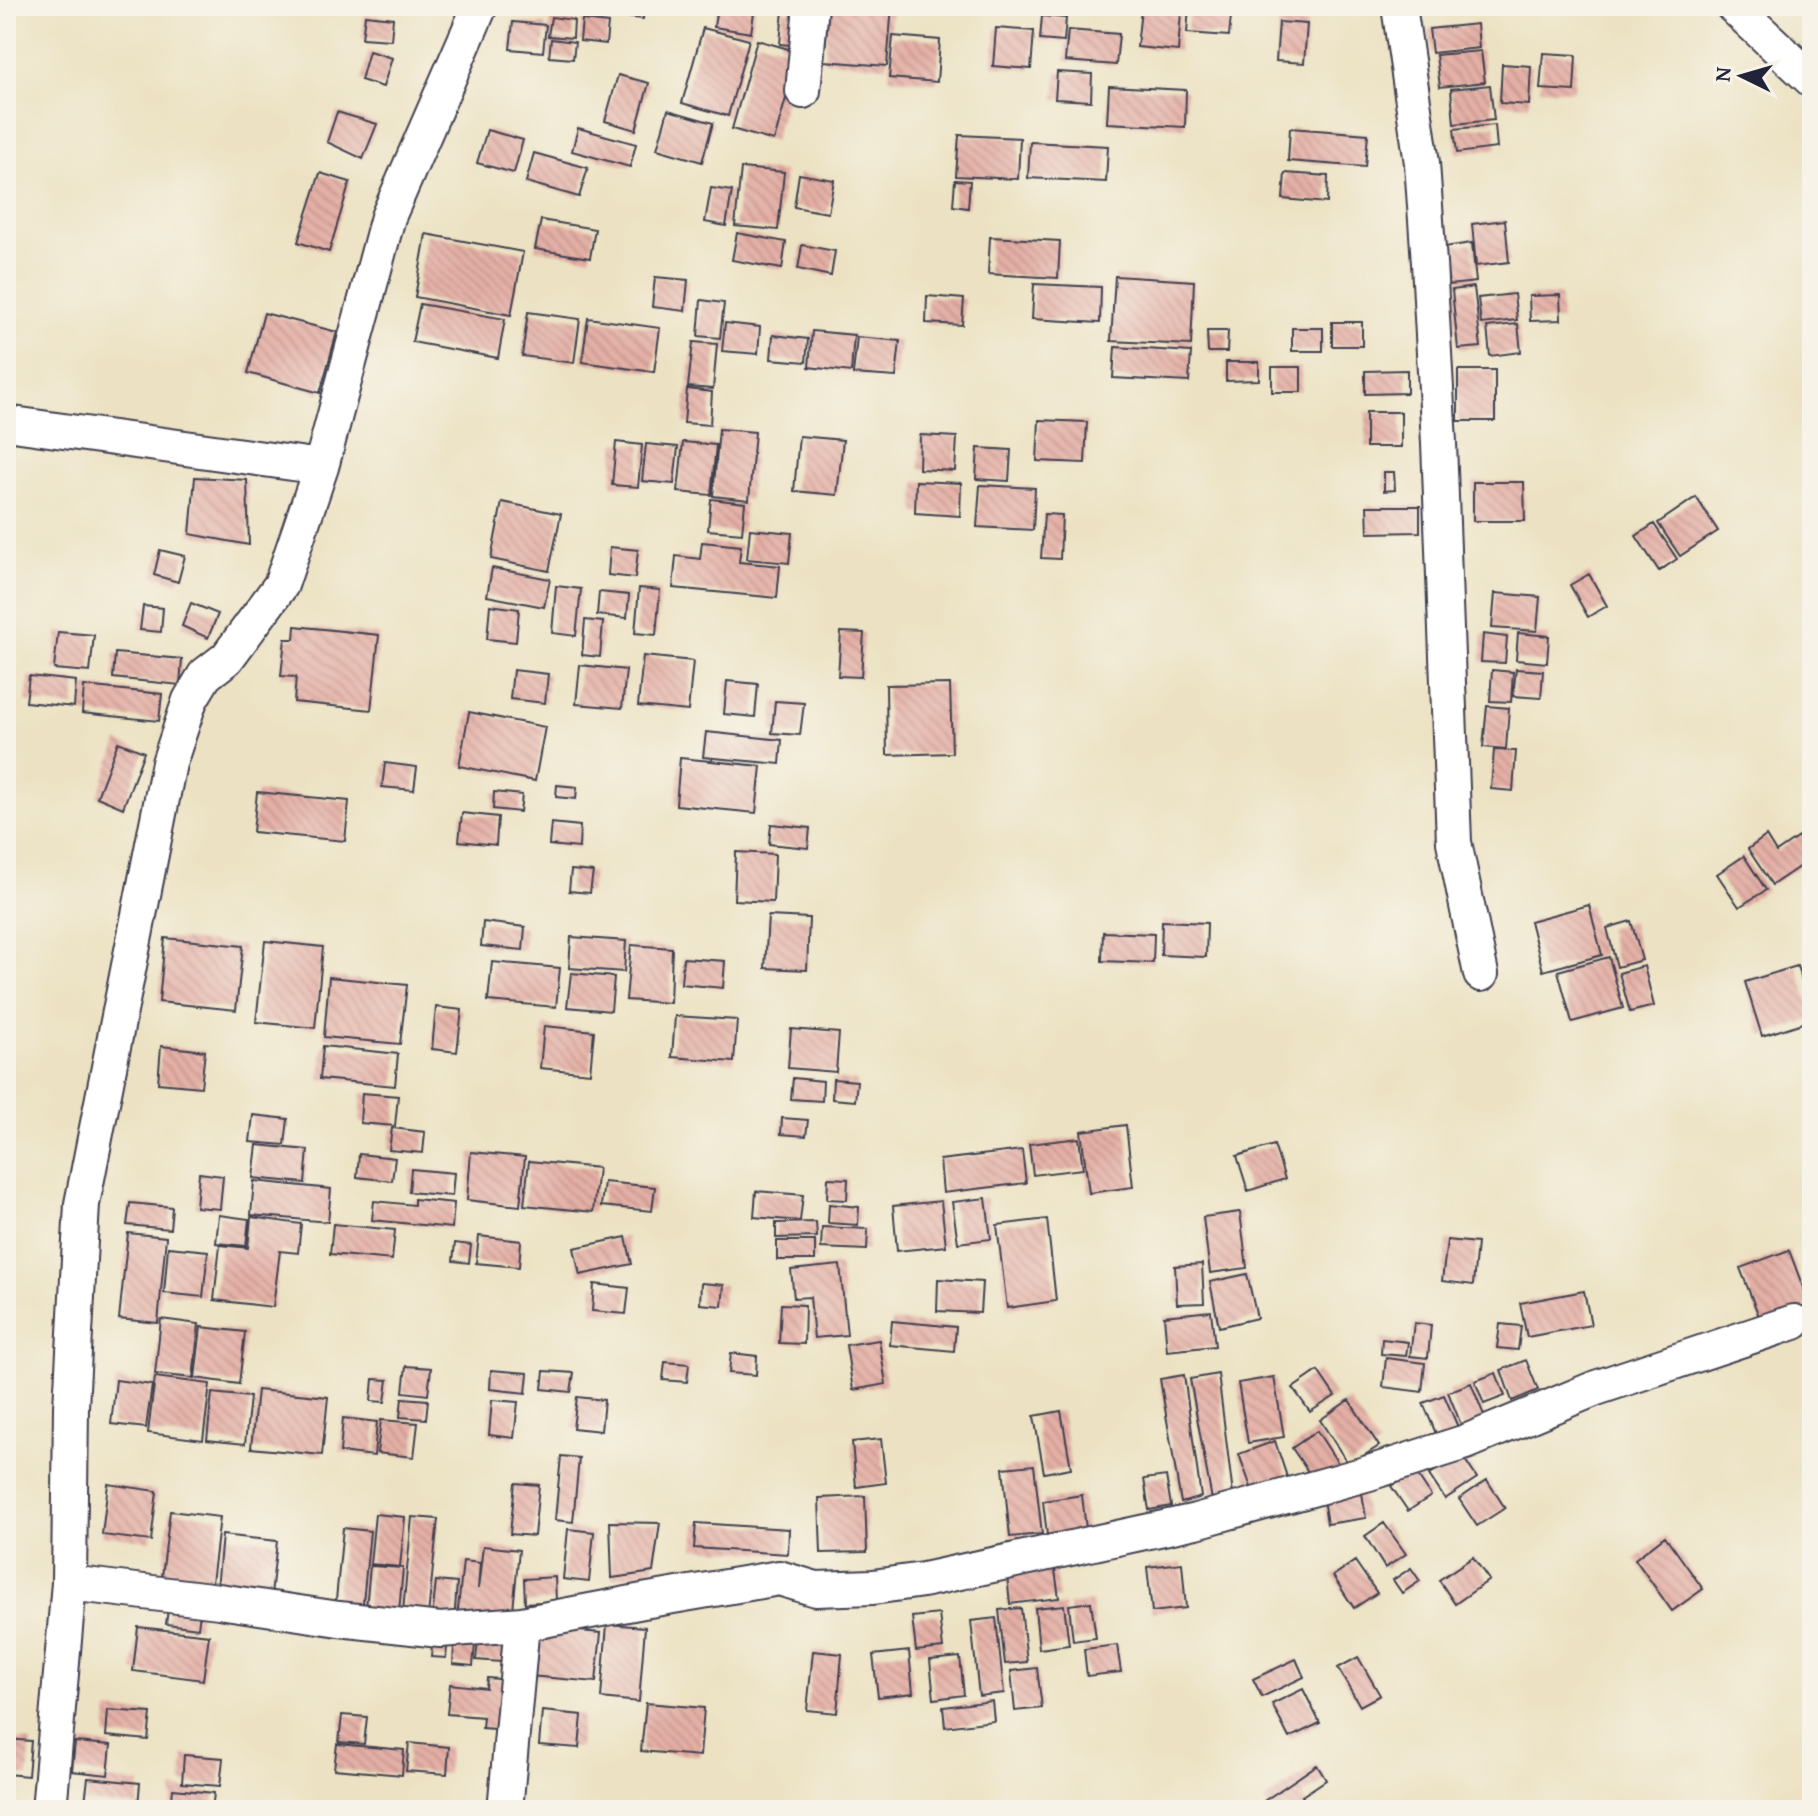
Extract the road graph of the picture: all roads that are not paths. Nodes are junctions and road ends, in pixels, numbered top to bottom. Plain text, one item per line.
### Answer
1 (480, 6) edge
2 (811, 6) edge
3 (1399, 6) edge
4 (1733, 6) edge
5 (1812, 80) edge
6 (803, 91) dead end
7 (6, 423) edge
8 (321, 467) junction
9 (1481, 974) dead end
10 (1794, 1322) dead end
11 (69, 1583) junction
12 (522, 1624) junction
13 (49, 1810) edge
14 (505, 1810) edge

1 - 8 street
2 - 6 street
3 - 9 street
4 - 5 street
7 - 8 street
8 - 11 street
10 - 12 street
11 - 12 street
11 - 13 street
12 - 14 street

